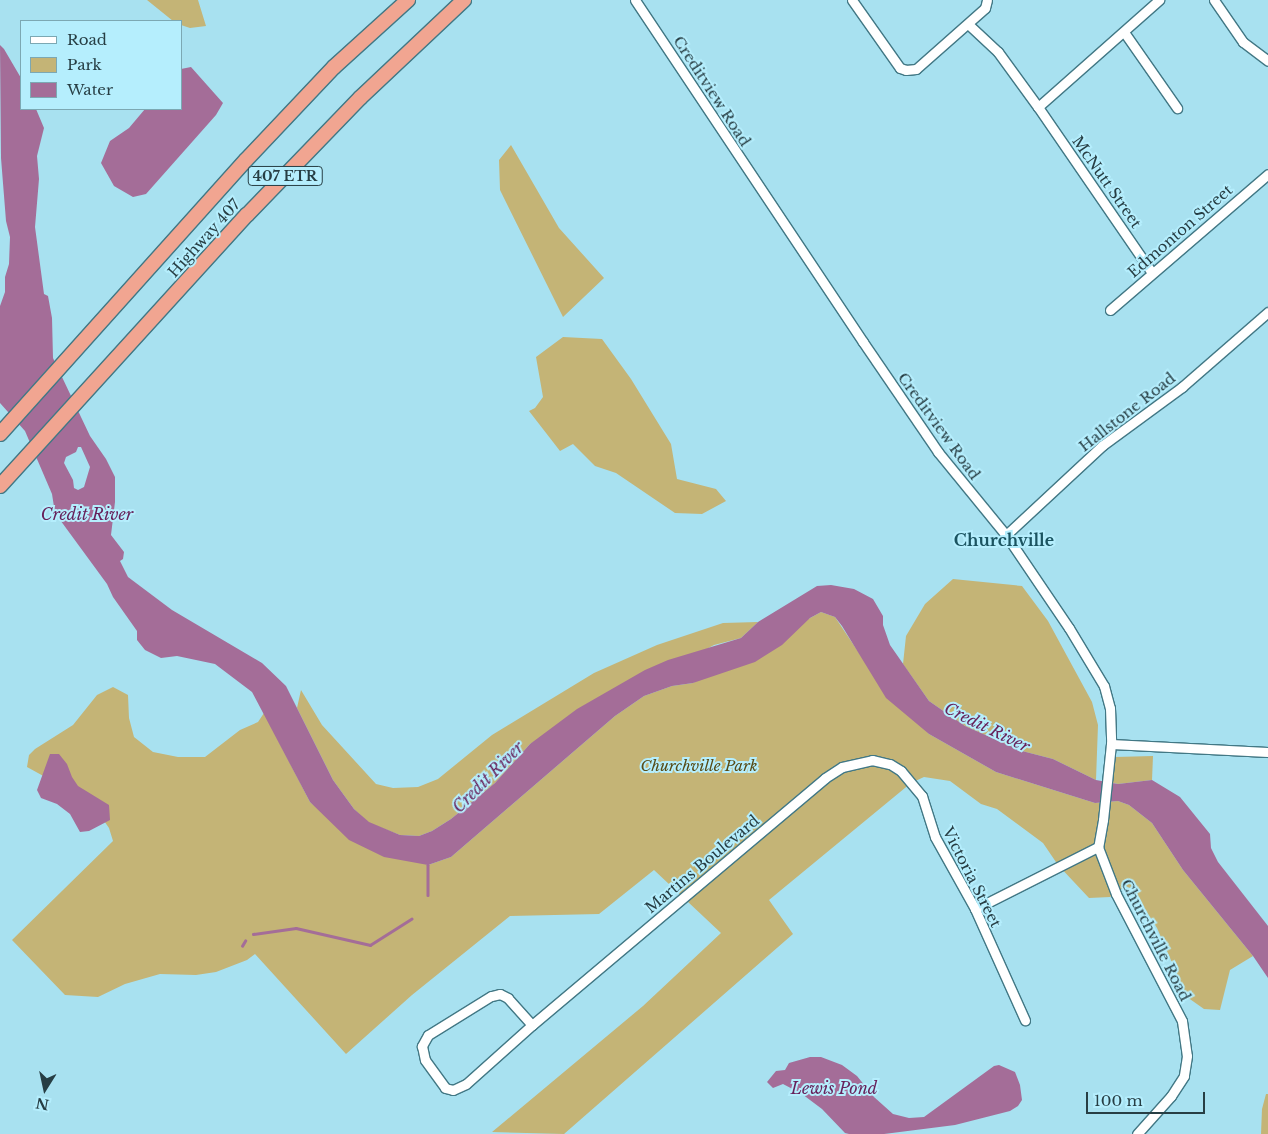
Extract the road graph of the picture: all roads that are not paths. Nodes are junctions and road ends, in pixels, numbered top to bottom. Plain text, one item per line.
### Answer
1 (408, 0) edge
2 (464, 0) edge
3 (635, 0) edge
4 (852, 0) edge
5 (987, 0) edge
6 (1159, 0) edge
7 (1214, 0) edge
8 (968, 24) junction
9 (1124, 32) junction
10 (1268, 61) edge
11 (1038, 107) junction
12 (1177, 108) dead end
13 (1268, 174) edge
14 (1152, 273) junction
15 (1110, 310) dead end
16 (1268, 312) edge
17 (0, 434) edge
18 (0, 486) edge
19 (1006, 535) junction
20 (1111, 744) junction
21 (1268, 752) edge
22 (901, 770) joint
23 (1098, 847) junction
24 (976, 909) junction
25 (1025, 1020) dead end
26 (532, 1025) junction
27 (1137, 1134) edge

1 - 17 highway, Highway 407 / 407 ETR
2 - 18 highway, Highway 407 / 407 ETR
3 - 19 street, Creditview Road
4 - 8 street
5 - 8 street
6 - 9 street
7 - 10 street
8 - 11 street, McNutt Street
9 - 11 street
9 - 12 street
11 - 14 street, McNutt Street
13 - 14 street, Edmonton Street
14 - 15 street, Edmonton Street
16 - 19 street, Hallstone Road
19 - 20 street, Creditview Road
20 - 21 street
20 - 23 street
22 - 24 street, Victoria Street
22 - 26 street, Martins Boulevard
23 - 24 street
23 - 27 street, Churchville Road
24 - 25 street, Victoria Street
26 - 26 street, Martins Boulevard

